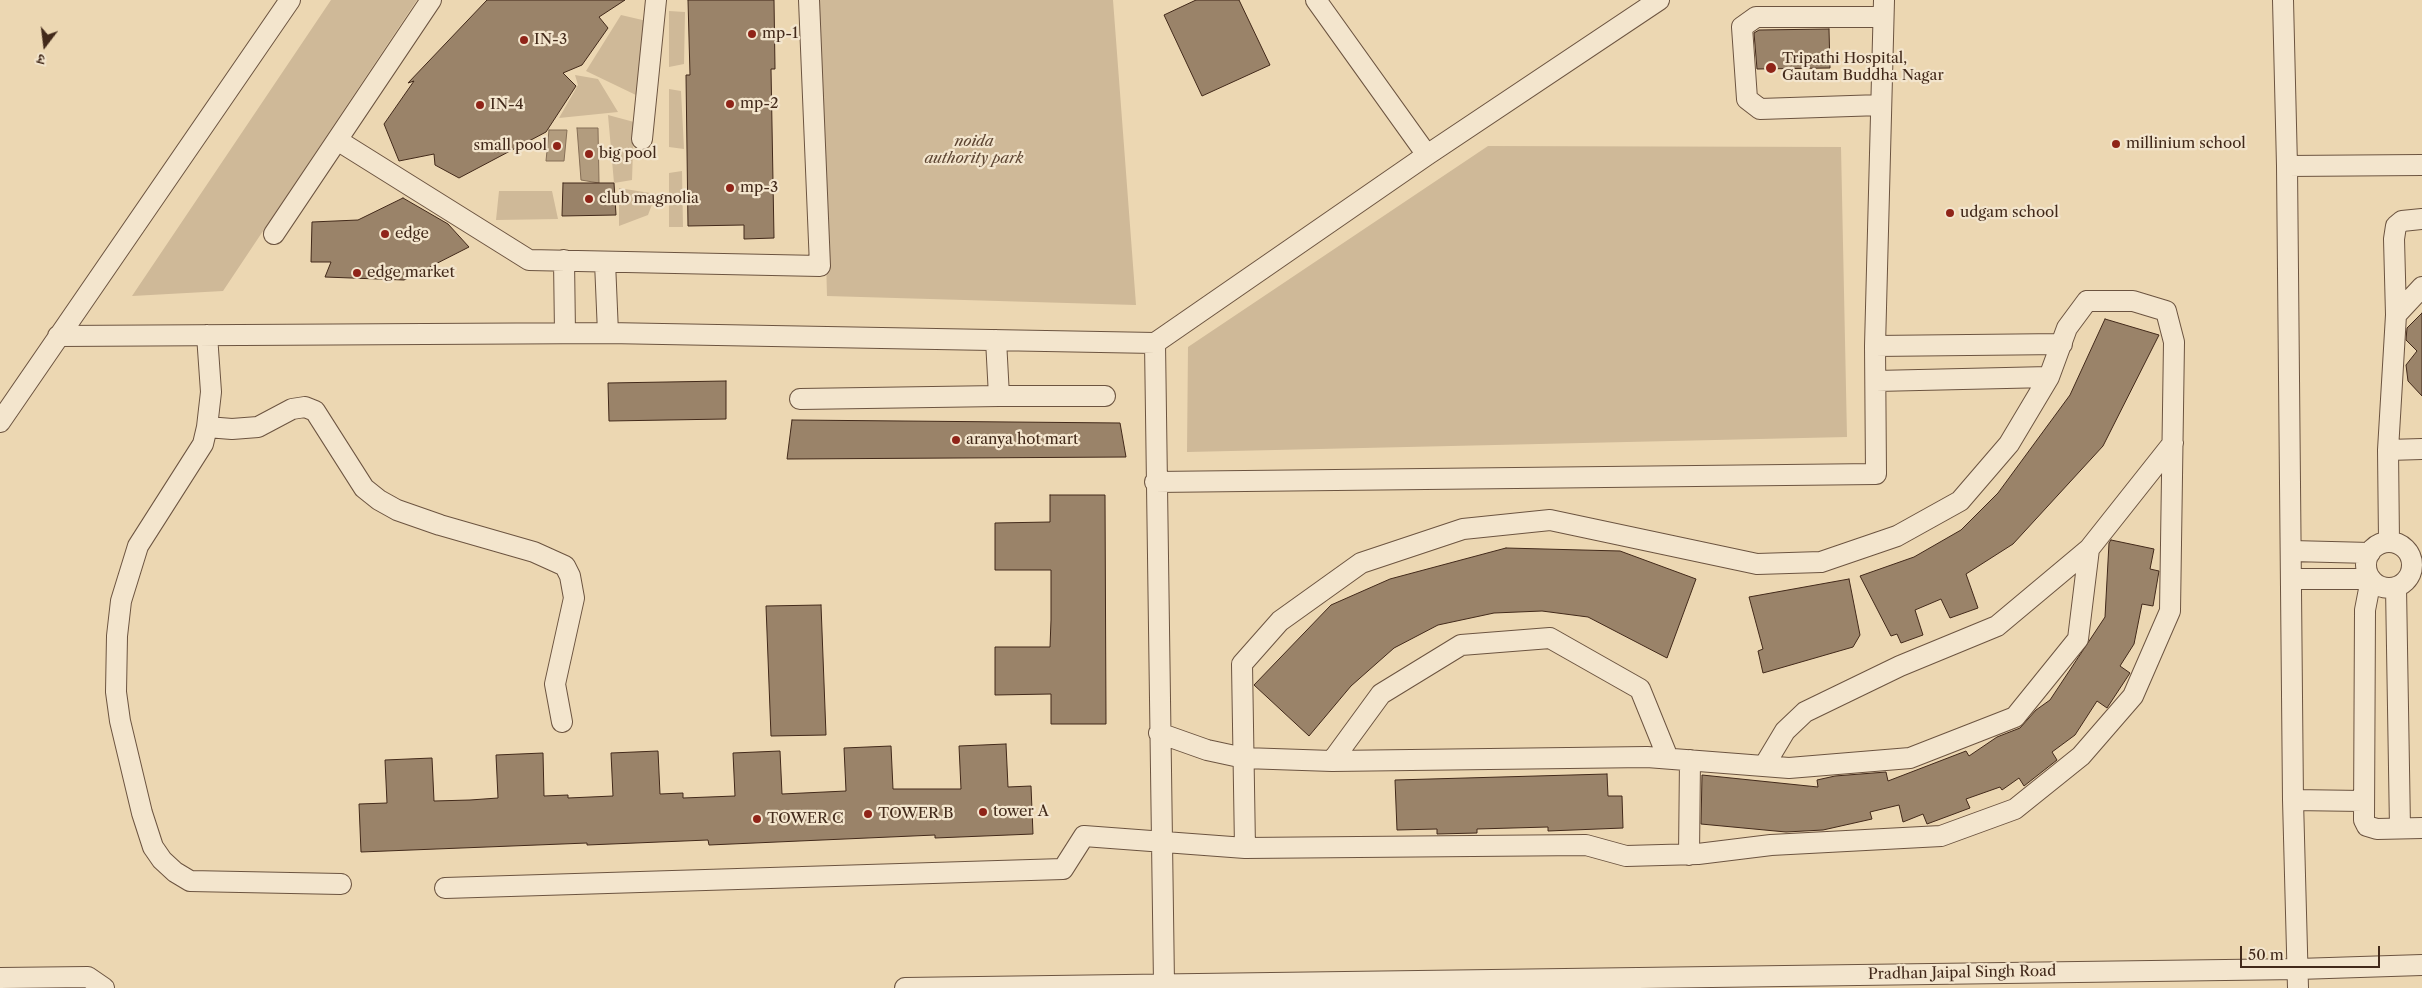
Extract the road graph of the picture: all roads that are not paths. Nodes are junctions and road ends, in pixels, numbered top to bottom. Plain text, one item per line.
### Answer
1 (290, 0) edge
2 (431, 0) edge
3 (656, 0) edge
4 (809, 0) edge
5 (1316, 0) edge
6 (1659, 0) edge
7 (2283, 0) edge
8 (1884, 8) edge
9 (1881, 105) junction
10 (642, 139) dead end
11 (337, 140) junction
12 (1427, 155) junction
13 (2422, 165) edge
14 (2287, 166) junction
15 (2422, 220) edge
16 (274, 234) dead end
17 (564, 260) junction
18 (605, 262) junction
19 (2422, 287) edge
20 (2396, 315) junction
21 (565, 333) junction
22 (608, 333) junction
23 (207, 335) junction
24 (58, 336) junction
25 (996, 340) junction
26 (1155, 343) junction
27 (2062, 344) junction
28 (1875, 346) junction
29 (2049, 376) junction
30 (1876, 381) junction
31 (1000, 396) junction
32 (1105, 396) dead end
33 (800, 399) dead end
34 (0, 422) edge
35 (207, 427) junction
36 (2173, 443) junction
37 (2422, 449) edge
38 (2388, 450) junction
39 (1155, 482) junction
40 (2389, 541) junction
41 (2089, 549) junction
42 (2292, 552) junction
43 (2370, 553) junction
44 (2291, 578) junction
45 (2371, 579) junction
46 (2396, 587) junction
47 (562, 722) dead end
48 (1159, 733) junction
49 (1244, 758) junction
50 (1668, 758) junction
51 (1690, 760) junction
52 (1332, 761) junction
53 (1764, 766) junction
54 (2293, 800) junction
55 (2363, 801) junction
56 (2400, 828) junction
57 (2422, 828) edge
58 (1160, 840) junction
59 (1245, 848) junction
60 (1689, 854) junction
61 (342, 884) dead end
62 (445, 888) dead end
63 (2422, 965) edge
64 (0, 978) edge
65 (2298, 978) edge
66 (1164, 984) junction
67 (1459, 984) edge
68 (1300, 985) edge
69 (104, 988) edge
70 (905, 988) edge

1 - 24 street
2 - 11 street
3 - 10 street
4 - 18 street
5 - 12 street
6 - 12 street
7 - 14 street
8 - 9 street
8 - 9 street
9 - 28 street
11 - 16 street
11 - 17 street
12 - 26 street
13 - 14 street
14 - 42 street
15 - 20 street
17 - 18 street
17 - 21 street
18 - 22 street
19 - 20 street
20 - 38 street
21 - 22 street
21 - 23 street
22 - 25 street
23 - 24 street
23 - 35 street
24 - 34 street
25 - 26 street
25 - 31 street
26 - 39 street
27 - 28 street
27 - 29 street
27 - 36 street
28 - 30 street
29 - 30 street
29 - 49 street
30 - 39 street
31 - 32 street
31 - 33 street
35 - 47 street
35 - 61 street
36 - 41 street
36 - 60 street
37 - 38 street
38 - 40 street
39 - 48 street
40 - 43 street
40 - 46 street
41 - 53 street
41 - 53 street
42 - 43 street
42 - 44 street
43 - 45 street
44 - 45 street
44 - 54 street
45 - 46 street
45 - 55 street
46 - 56 street
48 - 49 street
48 - 58 street
49 - 52 street
49 - 59 street
50 - 51 street
50 - 52 street
50 - 52 street
51 - 53 street
51 - 60 street
54 - 55 street
54 - 65 street
55 - 56 street
56 - 57 street
58 - 59 street
58 - 62 street
58 - 66 street
59 - 60 street
63 - 65 street, Pradhan Jaipal Singh Road
64 - 69 street
65 - 67 street, Pradhan Jaipal Singh Road
66 - 68 street, Pradhan Jaipal Singh Road
66 - 70 street, Pradhan Jaipal Singh Road
67 - 68 street, Pradhan Jaipal Singh Road

